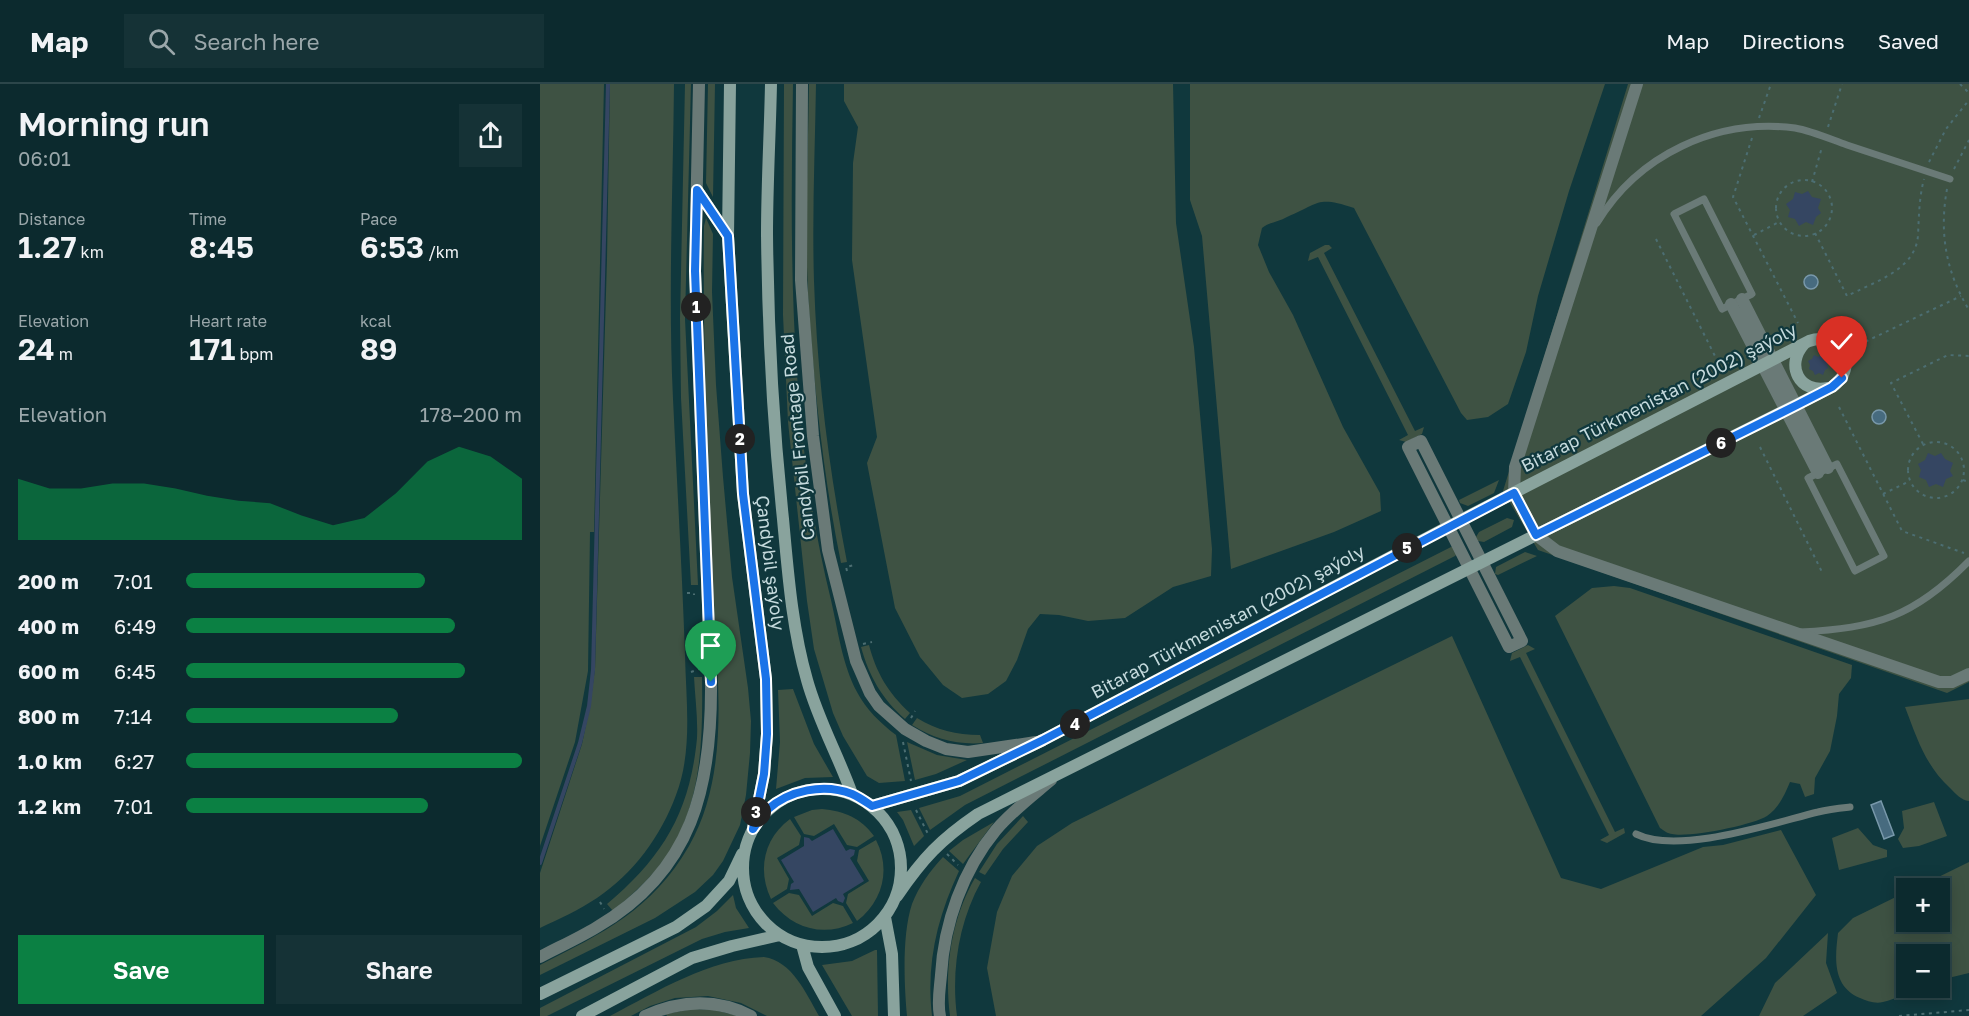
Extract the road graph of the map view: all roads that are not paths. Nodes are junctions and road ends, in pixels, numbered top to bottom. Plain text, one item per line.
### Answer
1 (699, 84) edge
2 (730, 84) edge
3 (802, 84) edge
4 (1637, 84) edge
5 (771, 86) edge
6 (1950, 179) road end
7 (697, 190) junction
8 (728, 236) junction
9 (1587, 239) junction
10 (1737, 301) junction
11 (1809, 341) junction
12 (1768, 363) junction
13 (1832, 387) junction
14 (1791, 408) junction
15 (1823, 470) junction
16 (1514, 493) junction
17 (1461, 520) junction
18 (1448, 526) junction
19 (1536, 535) junction
20 (1969, 561) edge
21 (1482, 563) junction
22 (1469, 569) junction
23 (1795, 632) junction
24 (1969, 674) edge
25 (1043, 740) junction
26 (1059, 773) junction
27 (852, 794) junction
28 (872, 806) junction
29 (1850, 807) dead end
30 (753, 829) junction
31 (1636, 834) dead end
32 (746, 845) junction
33 (897, 896) junction
34 (885, 917) junction
35 (780, 935) junction
36 (802, 945) junction
37 (540, 957) edge
38 (540, 994) edge
39 (582, 1016) edge
40 (645, 1016) edge
41 (751, 1016) edge
42 (835, 1016) edge
43 (894, 1016) edge
44 (940, 1016) edge

1 - 7 street
2 - 8 main road, Çandybil şaýoly
3 - 25 street, Candybil Frontage Road
4 - 9 street
5 - 27 main road, Çandybil şaýoly
6 - 9 lane
7 - 8 main road
7 - 37 street
8 - 30 main road, Çandybil şaýoly
9 - 16 street
10 - 10 lane
10 - 12 street
11 - 12 main road, Bitarap Türkmenistan (2002) şaýoly
11 - 13 main road, Bitarap Türkmenistan (2002) şaýoly
11 - 13 main road
12 - 14 street
12 - 16 main road, Bitarap Türkmenistan (2002) şaýoly
13 - 14 main road
14 - 15 street
14 - 19 main road
15 - 15 lane
16 - 17 main road, Bitarap Türkmenistan (2002) şaýoly
16 - 19 street
17 - 18 main road, Bitarap Türkmenistan (2002) şaýoly
17 - 18 street
17 - 21 street
18 - 22 street
18 - 25 main road, Bitarap Türkmenistan (2002) şaýoly
19 - 21 main road
19 - 23 street
20 - 23 lane
21 - 22 main road
21 - 22 street
22 - 26 main road
23 - 24 street
25 - 28 main road, Bitarap Türkmenistan (2002) şaýoly
26 - 33 main road
26 - 44 street
27 - 28 main road
27 - 30 main road
28 - 33 main road
29 - 31 lane
30 - 32 main road
32 - 35 main road
32 - 38 main road
33 - 34 main road
34 - 36 main road
34 - 43 main road
35 - 36 main road
35 - 39 main road
36 - 42 main road
40 - 41 street

